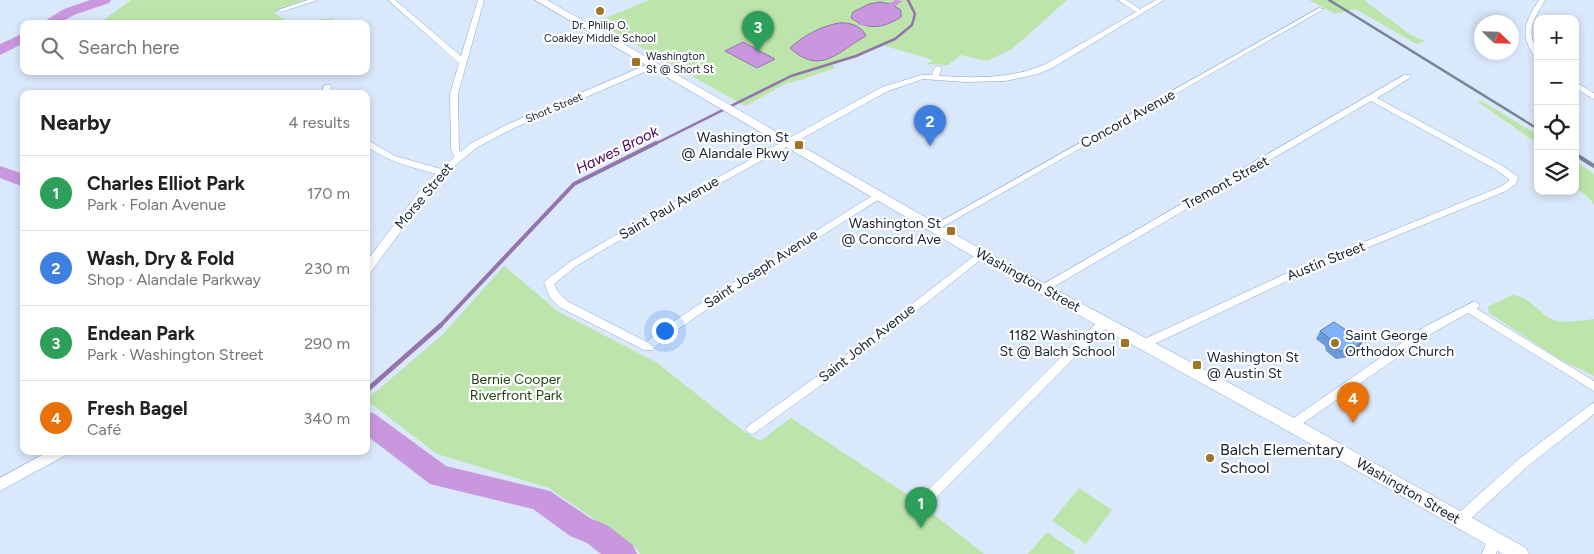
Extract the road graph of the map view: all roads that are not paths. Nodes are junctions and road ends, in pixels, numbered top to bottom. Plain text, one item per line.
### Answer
1 (314, 0) edge
2 (391, 0) edge
3 (481, 0) edge
4 (540, 0) edge
5 (1121, 0) edge
6 (1161, 0) edge
7 (1542, 0) edge
8 (1321, 9) dead end
9 (281, 10) dead end
10 (1140, 12) junction
11 (1534, 50) edge
12 (462, 61) junction
13 (653, 65) junction
14 (938, 68) dead end
15 (935, 77) junction
16 (1407, 77) dead end
17 (1579, 87) edge
18 (1594, 96) edge
19 (1371, 98) junction
20 (785, 142) junction
21 (370, 145) edge
22 (458, 157) junction
23 (442, 172) junction
24 (878, 196) junction
25 (934, 228) junction
26 (981, 255) junction
27 (370, 265) edge
28 (1044, 288) junction
29 (1104, 323) junction
30 (1144, 344) junction
31 (648, 347) joint
32 (1594, 387) edge
33 (1594, 408) edge
34 (1292, 425) junction
35 (752, 430) dead end
36 (54, 455) edge
37 (0, 485) edge
38 (926, 500) dead end
39 (1460, 520) junction
40 (1494, 540) junction
41 (1489, 554) edge
42 (1520, 554) edge

1 - 9 street
2 - 12 street
3 - 12 street, Morse Street
4 - 13 main road, Washington Street
5 - 10 street
6 - 10 street, Saint Paul Avenue
7 - 11 street
8 - 25 street, Concord Avenue
10 - 15 street, Saint Paul Avenue
12 - 22 street, Morse Street
13 - 20 main road, Washington Street
13 - 22 street, Short Street
14 - 15 street
15 - 20 street, Saint Paul Avenue
16 - 19 street, Tremont Street
17 - 18 street
19 - 28 street, Tremont Street
19 - 30 street, Austin Street
20 - 24 main road, Washington Street
20 - 31 street, Saint Paul Avenue
21 - 23 street
22 - 23 street, Morse Street
23 - 27 street, Morse Street
24 - 25 main road, Washington Street
24 - 31 street, Saint Joseph Avenue
25 - 26 main road, Washington Street
26 - 28 main road, Washington Street
26 - 35 street, Saint John Avenue
28 - 29 main road, Washington Street
29 - 30 main road, Washington Street
29 - 38 street
30 - 34 main road, Washington Street
32 - 34 street
33 - 39 street
34 - 39 main road, Washington Street
36 - 37 street
39 - 40 main road, Washington Street
40 - 41 street
40 - 42 main road, Washington Street

